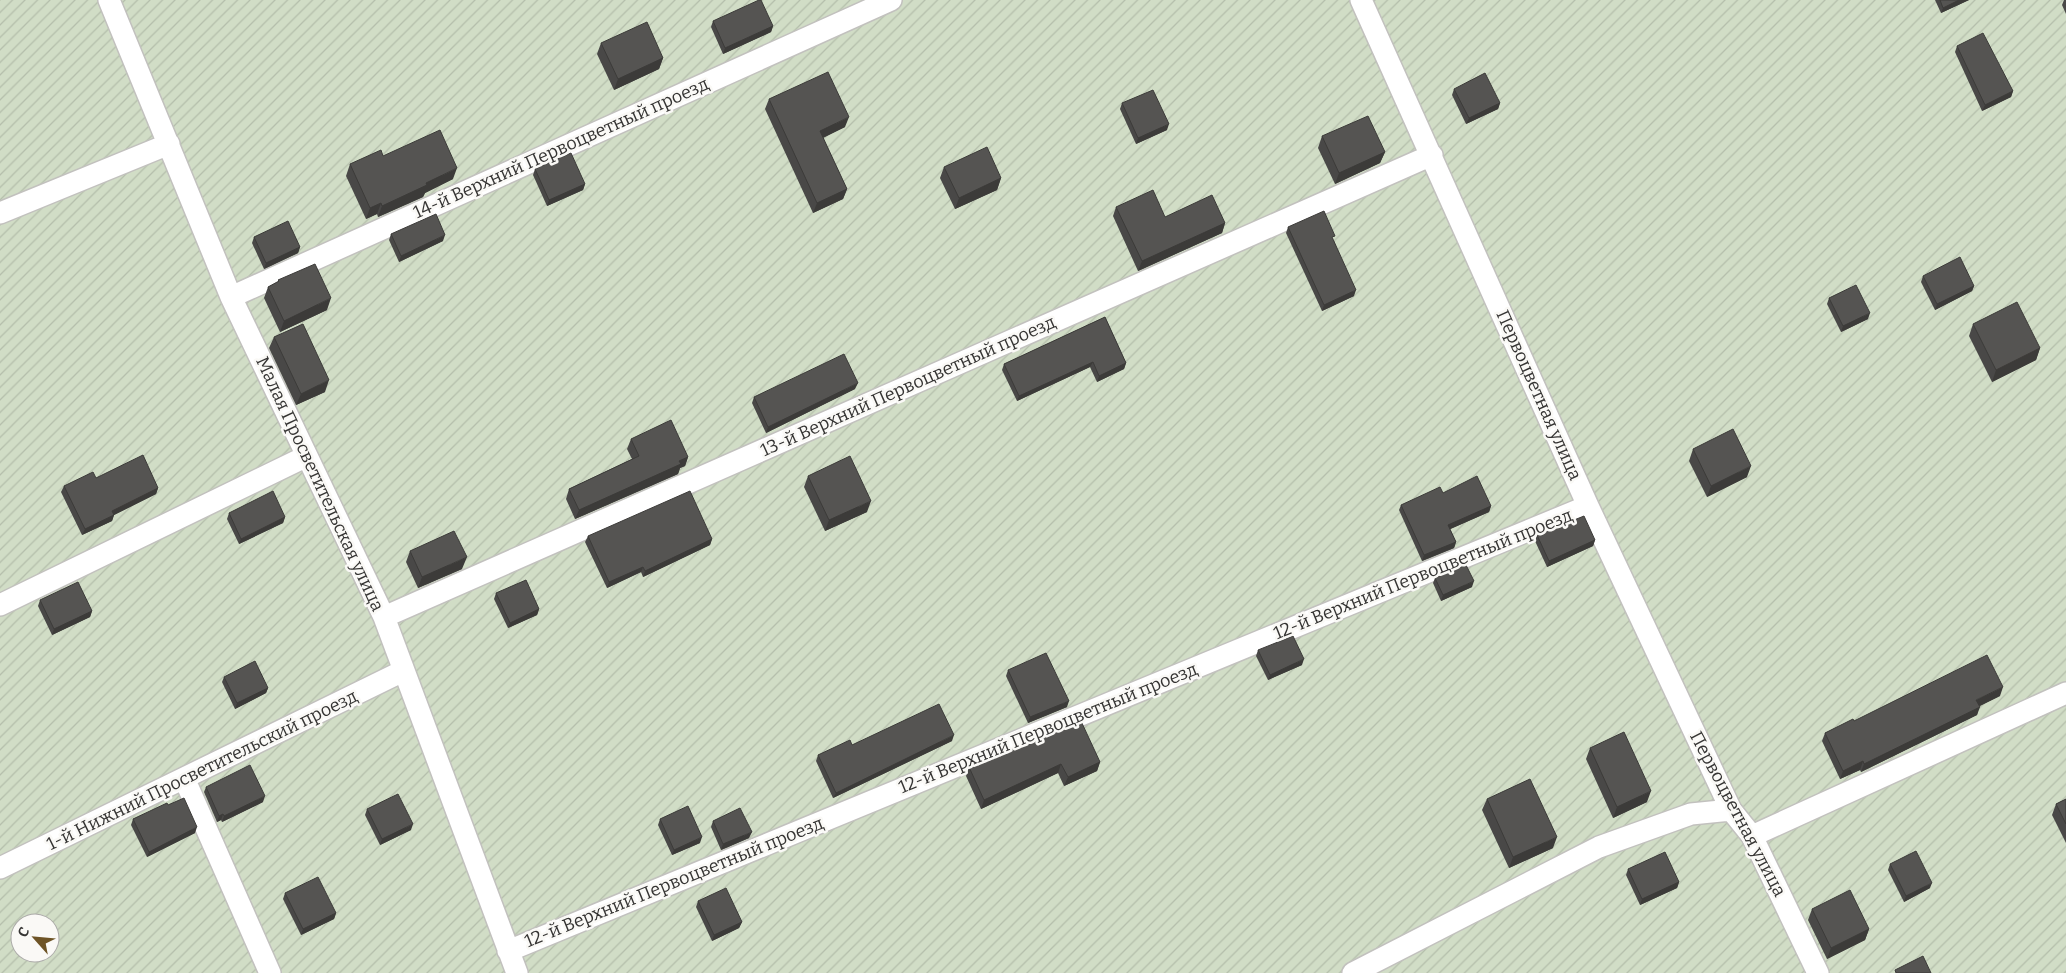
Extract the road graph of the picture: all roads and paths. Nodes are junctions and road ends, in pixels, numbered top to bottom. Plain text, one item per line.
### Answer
1 (109, 0) edge
2 (891, 0) edge
3 (1361, 0) edge
4 (169, 144) junction
5 (1432, 154) junction
6 (0, 213) edge
7 (231, 297) junction
8 (307, 456) junction
9 (1588, 506) junction
10 (0, 605) edge
11 (384, 617) junction
12 (404, 671) junction
13 (2066, 693) edge
14 (184, 778) junction
15 (1731, 810) junction
16 (1752, 836) junction
17 (0, 868) edge
18 (508, 951) junction
19 (270, 973) edge
20 (517, 973) edge
21 (1353, 973) edge
22 (1818, 973) edge

1 - 4 lane, Малая Просветительская улица
2 - 7 lane, 14-й Верхний Первоцветный проезд
3 - 5 lane, Первоцветная улица
4 - 6 lane
4 - 7 lane, Малая Просветительская улица
5 - 9 lane, Первоцветная улица
5 - 11 lane, 13-й Верхний Первоцветный проезд
7 - 8 lane, Малая Просветительская улица
8 - 10 lane
8 - 11 lane, Малая Просветительская улица
9 - 15 lane, Первоцветная улица
9 - 18 lane, 12-й Верхний Первоцветный проезд
11 - 12 lane, Малая Просветительская улица
12 - 14 lane, 1-й Нижний Просветительский проезд
12 - 18 lane, Малая Просветительская улица
13 - 16 lane
14 - 17 lane, 1-й Нижний Просветительский проезд
14 - 19 lane
15 - 16 lane, Первоцветная улица
15 - 21 lane
16 - 22 lane, Первоцветная улица
18 - 20 lane, Малая Просветительская улица

